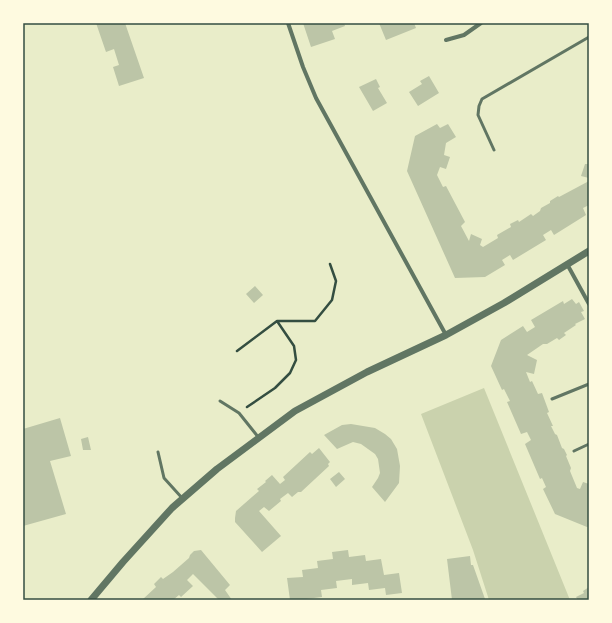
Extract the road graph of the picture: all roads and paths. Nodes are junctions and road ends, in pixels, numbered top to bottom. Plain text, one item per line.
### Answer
1 (288, 23) edge
2 (481, 23) edge
3 (589, 37) edge
4 (446, 40) dead end
5 (494, 150) dead end
6 (589, 251) edge
7 (330, 264) dead end
8 (567, 264) junction
9 (589, 304) edge
10 (277, 321) junction
11 (446, 335) junction
12 (237, 351) dead end
13 (589, 384) edge
14 (552, 399) dead end
15 (220, 401) dead end
16 (239, 414) junction
17 (259, 438) junction
18 (589, 444) edge
19 (574, 450) dead end
20 (158, 452) dead end
21 (183, 499) junction
22 (91, 600) edge

1 - 11 street
2 - 4 street
3 - 5 lane
6 - 8 street
7 - 10 path
8 - 9 street
8 - 11 street
10 - 12 path
10 - 16 path
11 - 17 street
13 - 14 lane
15 - 16 lane
16 - 17 lane
17 - 21 street
18 - 19 lane
20 - 21 lane
21 - 22 street

